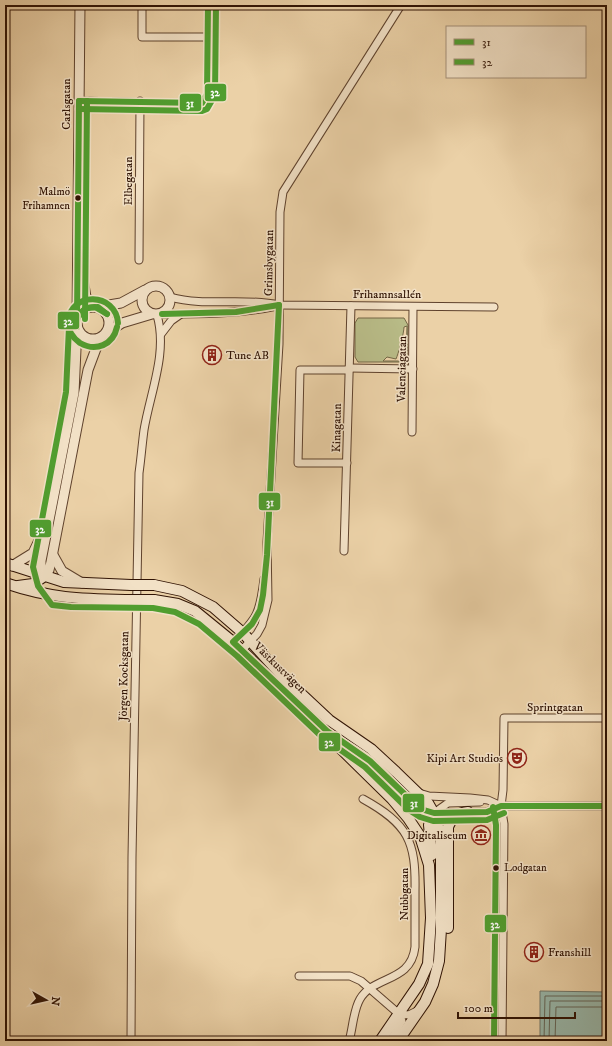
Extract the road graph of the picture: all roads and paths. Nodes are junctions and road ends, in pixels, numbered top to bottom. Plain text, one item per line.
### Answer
1 (80, 5) edge
2 (142, 5) edge
3 (401, 5) edge
4 (208, 37) dead end
5 (79, 101) junction
6 (140, 101) junction
7 (198, 104) dead end
8 (79, 204) junction
9 (139, 260) dead end
10 (146, 289) junction
11 (170, 297) junction
12 (279, 305) junction
13 (96, 306) junction
14 (351, 306) junction
15 (413, 307) junction
16 (494, 307) dead end
17 (157, 314) junction
18 (181, 314) junction
19 (77, 323) junction
20 (161, 334) junction
21 (103, 336) junction
22 (349, 369) junction
23 (413, 369) junction
24 (412, 432) dead end
25 (347, 463) junction
26 (49, 520) junction
27 (344, 550) dead end
28 (267, 554) junction
29 (53, 555) junction
30 (13, 565) edge
31 (43, 577) junction
32 (86, 584) junction
33 (10, 585) edge
34 (55, 597) junction
35 (243, 633) junction
36 (233, 642) junction
37 (250, 642) junction
38 (242, 650) junction
39 (279, 679) junction
40 (607, 718) edge
41 (326, 726) junction
42 (419, 793) junction
43 (363, 799) dead end
44 (488, 800) junction
45 (501, 806) junction
46 (607, 806) edge
47 (468, 812) junction
48 (434, 813) junction
49 (430, 901) junction
50 (299, 976) dead end
51 (433, 984) junction
52 (370, 990) junction
53 (419, 1010) junction
54 (399, 1014) junction
55 (131, 1041) edge
56 (349, 1041) edge
57 (380, 1041) edge
58 (390, 1041) edge
59 (398, 1041) edge
60 (502, 1041) edge

1 - 5 street, Carlsgatan
2 - 4 street
3 - 12 street, Grimsbygatan
5 - 6 street
5 - 8 street, Carlsgatan
6 - 7 street
6 - 9 street, Elbegatan
8 - 13 street, Carlsgatan
8 - 19 street, Carlsgatan
10 - 11 street
10 - 13 street
10 - 17 street
11 - 12 street, Frihamnsallén
11 - 17 street
12 - 14 street, Frihamnsallén
12 - 18 street, Frihamnsallén
12 - 28 street, Grimsbygatan
13 - 19 street
13 - 21 street
14 - 15 street, Frihamnsallén
14 - 22 street, Kinagatan
15 - 16 street, Frihamnsallén
15 - 23 street, Valenciagatan
17 - 18 street, Frihamnsallén
17 - 20 street, Jörgen Kocksgatan
17 - 21 street, Frihamnsallén
18 - 20 street
19 - 21 street
19 - 26 street, Carlsgatan
20 - 55 street, Jörgen Kocksgatan
21 - 29 street
22 - 23 street
22 - 25 street, Kinagatan
22 - 25 street
23 - 24 street, Valenciagatan
25 - 27 street, Kinagatan
26 - 30 street
26 - 31 street, Carlsgatan
28 - 35 street, Grimsbygatan
28 - 37 street, Grimsbygatan
29 - 31 street
29 - 32 street
30 - 31 main road, Västkustvägen
31 - 32 main road, Västkustvägen
31 - 33 main road
31 - 34 main road, Carlsgatan
32 - 35 main road, Västkustvägen, bridge
33 - 34 main road, Västkustvägen
34 - 36 main road, Västkustvägen, bridge
35 - 36 street, Grimsbygatan
35 - 37 main road, Västkustvägen
36 - 38 main road, Västkustvägen
37 - 38 street, Grimsbygatan
37 - 39 main road, Västkustvägen
38 - 39 main road, Västkustvägen
39 - 41 main road, Västkustvägen
40 - 45 street, Sprintgatan
41 - 42 main road, Västkustvägen
41 - 48 main road
41 - 49 main road, Västkustvägen
42 - 44 street
42 - 48 main road, Västkustvägen
43 - 52 street, Nubbgatan
44 - 45 street
44 - 48 street
45 - 46 street
45 - 47 street
45 - 60 street
47 - 48 street
47 - 51 main road
48 - 49 main road, Västkustvägen
48 - 51 main road, Västkustvägen
49 - 54 main road, Västkustvägen
50 - 52 street
51 - 53 main road, Västkustvägen
52 - 54 street
52 - 56 street, Nubbgatan
53 - 54 street
53 - 59 main road, Västkustvägen
54 - 57 main road, Västkustvägen
54 - 58 street

